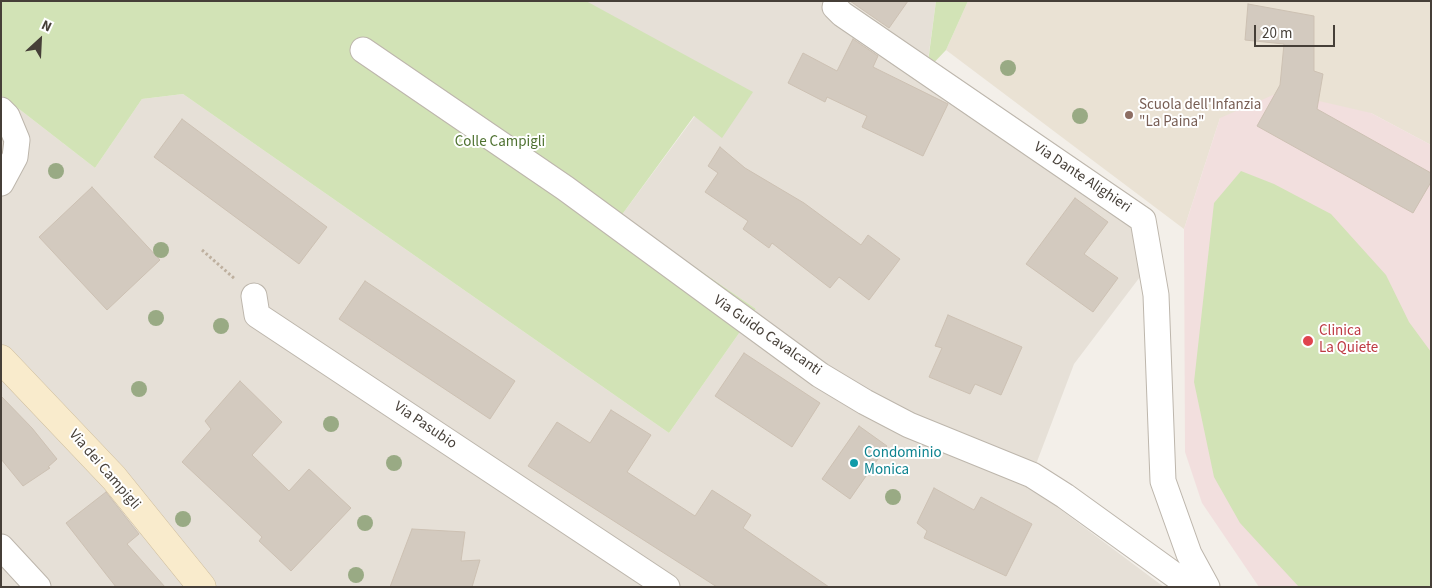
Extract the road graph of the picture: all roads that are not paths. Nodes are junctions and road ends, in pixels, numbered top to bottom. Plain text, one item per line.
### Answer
1 (835, 7) dead end
2 (363, 50) dead end
3 (1, 110) edge
4 (1, 183) edge
5 (254, 296) road end
6 (1, 359) edge
7 (1, 547) edge
8 (38, 587) edge
9 (202, 587) edge
10 (667, 587) edge
11 (1191, 587) edge
12 (1207, 587) edge

1 - 12 street, Via Dante Alighieri
2 - 11 street, Via Guido Cavalcanti
3 - 4 street
5 - 10 street, Via Pasubio
6 - 9 street, Via dei Campigli
7 - 8 street

